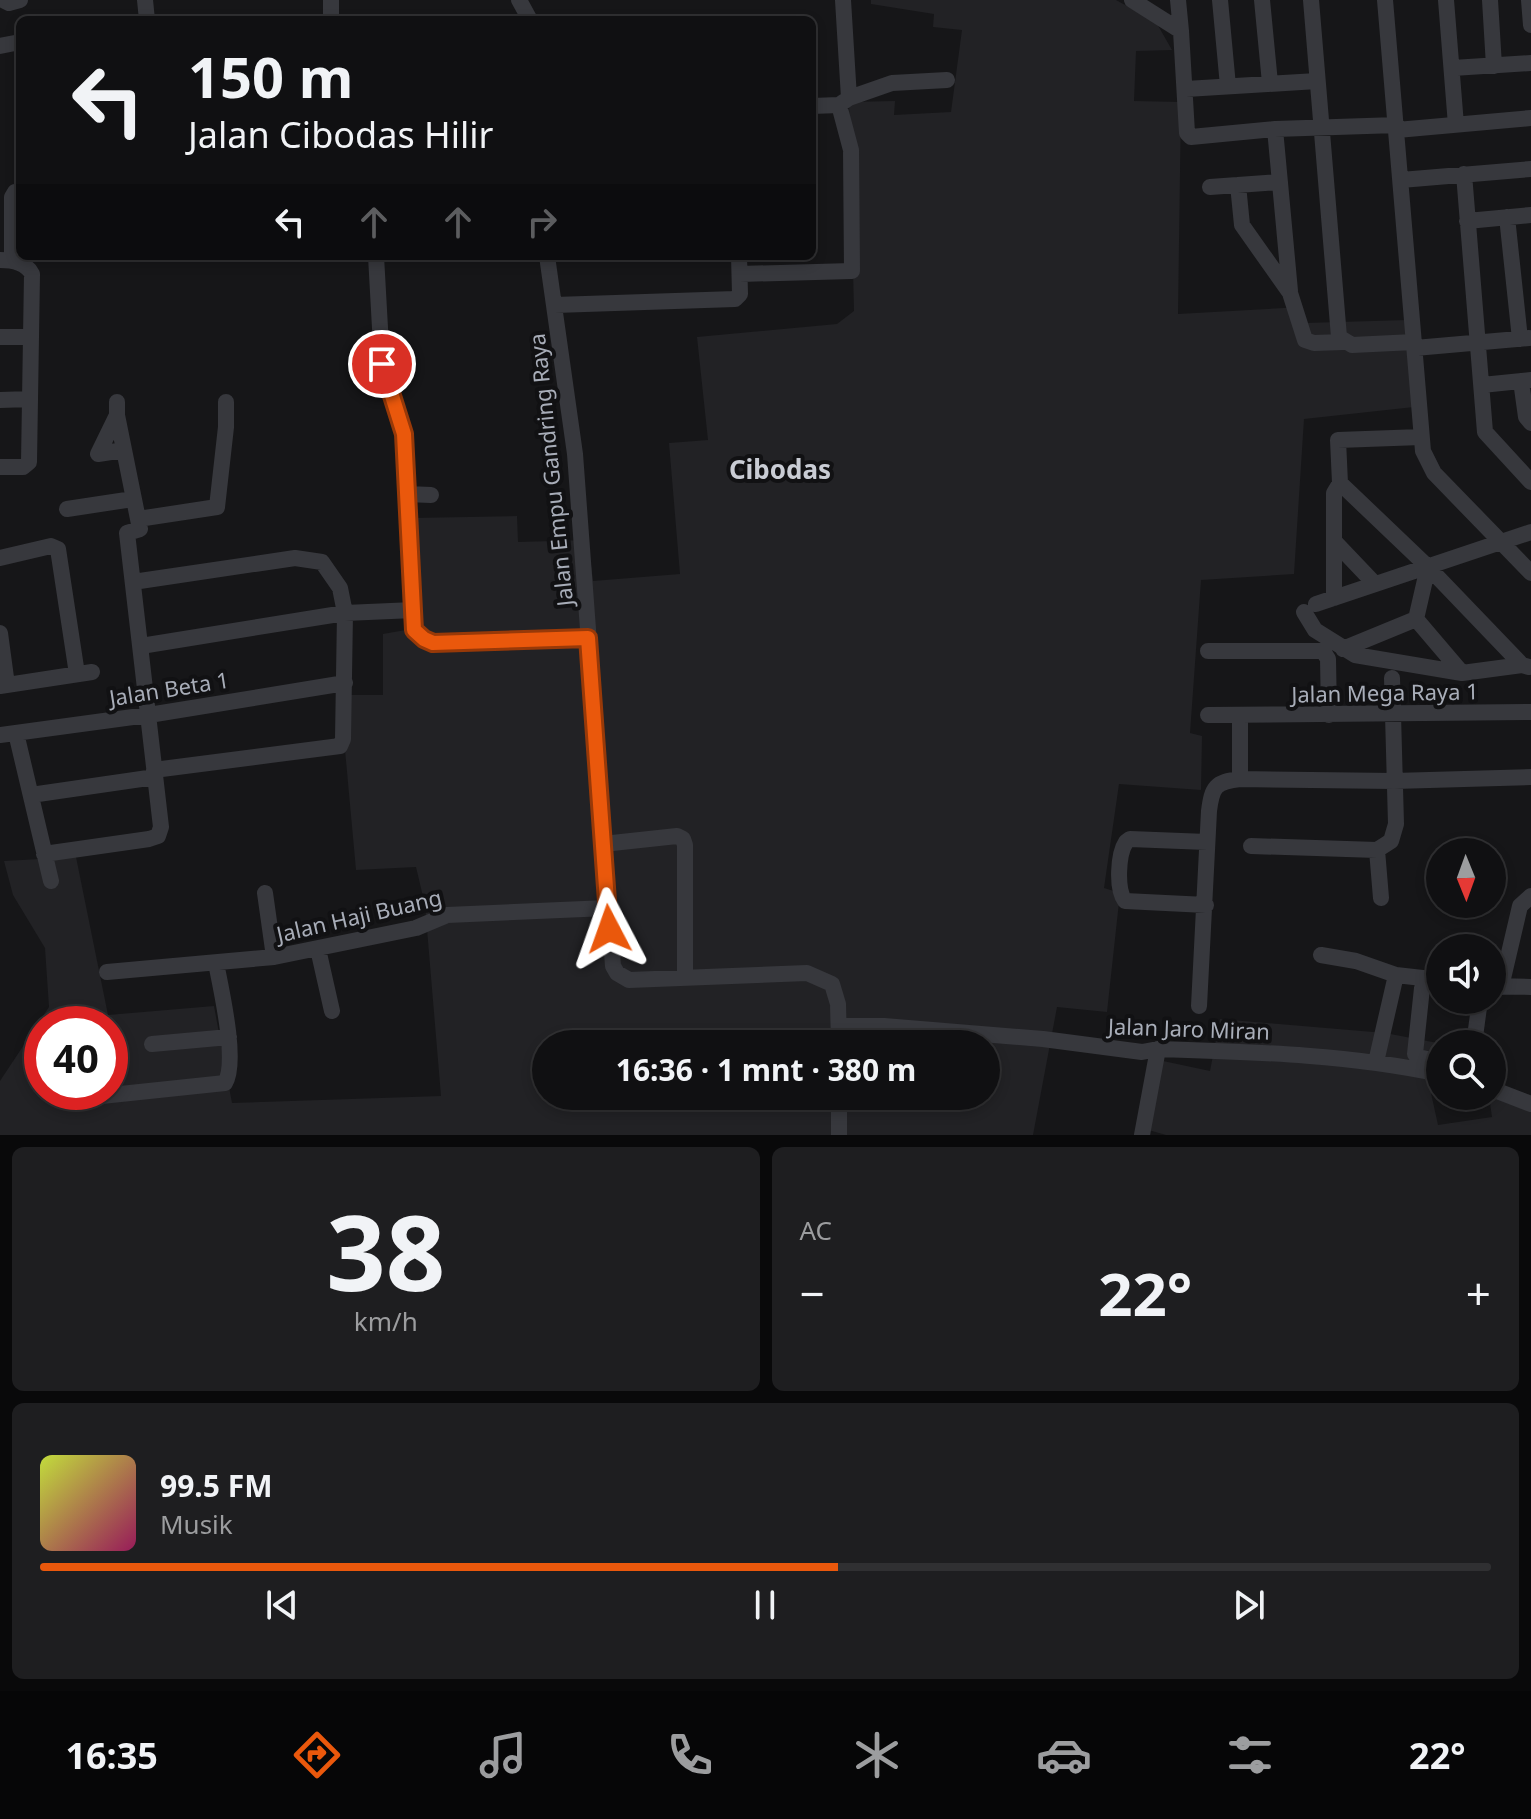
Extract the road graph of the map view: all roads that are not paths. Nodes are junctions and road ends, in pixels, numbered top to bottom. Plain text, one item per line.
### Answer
1 (3, 0) edge
2 (20, 0) edge
3 (843, 0) edge
4 (1132, 0) edge
5 (1178, 0) edge
6 (1220, 0) edge
7 (1262, 0) edge
8 (1311, 0) edge
9 (1385, 0) edge
10 (1446, 0) edge
11 (1490, 0) edge
12 (1529, 0) edge
13 (1531, 25) edge
14 (1181, 31) junction
15 (1531, 63) edge
16 (1494, 66) junction
17 (1453, 68) junction
18 (947, 80) dead end
19 (1317, 81) junction
20 (1270, 83) junction
21 (1228, 86) junction
22 (1186, 89) junction
23 (844, 101) junction
24 (816, 105) edge
25 (1531, 118) edge
26 (1456, 125) junction
27 (1322, 127) junction
28 (1392, 127) junction
29 (1275, 129) junction
30 (1531, 169) edge
31 (1464, 174) junction
32 (1401, 180) junction
33 (1280, 182) junction
34 (1238, 185) junction
35 (1210, 187) dead end
36 (16, 192) edge
37 (1531, 215) edge
38 (1507, 217) junction
39 (1467, 221) junction
40 (6, 260) edge
41 (376, 260) edge
42 (548, 260) edge
43 (739, 260) edge
44 (740, 274) junction
45 (1290, 293) junction
46 (555, 305) junction
47 (0, 337) edge
48 (31, 337) junction
49 (1526, 338) edge
50 (1477, 341) junction
51 (1343, 342) junction
52 (1414, 345) junction
53 (1526, 380) edge
54 (1482, 385) junction
55 (30, 399) junction
56 (0, 400) edge
57 (226, 402) dead end
58 (1531, 423) edge
59 (1421, 437) junction
60 (124, 450) junction
61 (0, 467) edge
62 (1531, 482) edge
63 (1340, 483) junction
64 (407, 494) junction
65 (431, 495) dead end
66 (133, 499) junction
67 (67, 509) dead end
68 (138, 519) junction
69 (1531, 532) edge
70 (1335, 542) junction
71 (1503, 543) junction
72 (0, 558) edge
73 (1428, 567) junction
74 (1531, 573) edge
75 (133, 582) junction
76 (1375, 584) junction
77 (1334, 598) junction
78 (414, 610) junction
79 (345, 613) junction
80 (1416, 619) junction
81 (0, 633) edge
82 (588, 638) junction
83 (141, 646) junction
84 (1343, 649) junction
85 (1208, 651) dead end
86 (1526, 666) edge
87 (1462, 673) junction
88 (1392, 678) dead end
89 (345, 683) junction
90 (4, 685) edge
91 (1531, 712) edge
92 (148, 714) junction
93 (1393, 714) junction
94 (1208, 715) dead end
95 (1240, 715) junction
96 (1329, 715) junction
97 (8, 734) edge
98 (155, 774) junction
99 (1531, 777) edge
100 (1240, 779) junction
101 (1394, 781) junction
102 (31, 795) junction
103 (1207, 842) junction
104 (603, 844) junction
105 (1251, 846) dead end
106 (1377, 850) junction
107 (44, 854) junction
108 (51, 881) dead end
109 (265, 893) dead end
110 (1531, 896) edge
111 (1381, 898) dead end
112 (1206, 905) junction
113 (607, 908) junction
114 (318, 949) junction
115 (1321, 955) dead end
116 (1506, 955) edge
117 (274, 957) junction
118 (216, 963) junction
119 (107, 972) dead end
120 (1396, 975) junction
121 (685, 976) junction
122 (1426, 978) edge
123 (1506, 987) edge
124 (1531, 987) edge
125 (1422, 988) dead end
126 (1199, 1006) dead end
127 (332, 1011) dead end
128 (840, 1026) junction
129 (840, 1030) edge
130 (229, 1037) junction
131 (152, 1044) dead end
132 (1158, 1049) junction
133 (1426, 1058) edge
134 (1376, 1062) junction
135 (1426, 1071) edge
136 (128, 1093) edge
137 (1506, 1094) edge
138 (1531, 1104) edge
139 (839, 1110) edge
140 (839, 1135) edge
141 (1142, 1135) edge

1 - 2 street
3 - 23 street
4 - 14 street
5 - 14 street
6 - 21 street
7 - 20 street
8 - 19 street
9 - 28 street
10 - 17 street
11 - 16 street
12 - 13 street
14 - 22 street
15 - 16 street
16 - 17 street
17 - 26 street
18 - 23 street
19 - 20 street
19 - 27 street
20 - 21 street
21 - 22 street
22 - 29 street
23 - 24 street
23 - 44 street
25 - 26 street
26 - 28 street
27 - 28 street
27 - 29 street
27 - 51 street
28 - 32 street
29 - 33 street
30 - 31 street
31 - 32 street
31 - 39 street
32 - 52 street
33 - 34 street
33 - 45 street
34 - 35 street
34 - 45 street
36 - 40 street
37 - 38 street
38 - 39 street
38 - 49 street
39 - 50 street
40 - 48 street
41 - 64 street
42 - 46 street, Jalan Empu Gandring Raya
43 - 44 street
44 - 46 street
45 - 51 street
46 - 82 street, Jalan Empu Gandring Raya
47 - 48 street
48 - 55 street
49 - 50 street
50 - 52 street
50 - 54 street
51 - 52 street
52 - 59 street
53 - 54 street
53 - 58 street
54 - 62 street
55 - 56 street
55 - 61 street
57 - 68 street
59 - 63 street
59 - 71 street
60 - 60 street
60 - 66 street
63 - 70 street
63 - 73 street
64 - 65 street
64 - 78 street
66 - 67 street
66 - 68 street
68 - 75 street
69 - 71 street
70 - 76 street
70 - 77 street
71 - 73 street
71 - 74 street
72 - 90 street
73 - 76 street
73 - 80 street
73 - 86 street
75 - 79 street
75 - 83 street
76 - 77 street
77 - 84 street
78 - 79 street
78 - 82 street
79 - 83 street
79 - 89 street
80 - 84 street
80 - 87 street
81 - 90 street
82 - 104 street, Jalan Empu Gandring Raya
83 - 92 street
84 - 87 street
85 - 96 street
86 - 87 street
88 - 93 street
89 - 92 street, Jalan Beta 1
89 - 98 street
91 - 93 street, Jalan Mega Raya 1
92 - 97 street, Jalan Beta 1
92 - 98 street
93 - 96 street, Jalan Mega Raya 1
93 - 101 street
94 - 95 street, Jalan Mega Raya 1
95 - 96 street, Jalan Mega Raya 1
95 - 100 street
97 - 102 street
98 - 102 street
98 - 107 street
99 - 101 street
100 - 101 street
100 - 103 street
101 - 106 street
102 - 107 street
103 - 112 street
103 - 112 street
104 - 113 street, Jalan Empu Gandring Raya
104 - 121 street
105 - 106 street
106 - 111 street
107 - 108 street
109 - 117 street
110 - 116 street
112 - 126 street
113 - 114 street, Jalan Haji Buang
113 - 121 street, Jalan Empu Gandring Raya
114 - 117 street, Jalan Haji Buang
114 - 127 street
115 - 120 street
117 - 118 street, Jalan Haji Buang
118 - 119 street, Jalan Haji Buang
118 - 130 street
120 - 122 street
120 - 134 street
121 - 128 street, Jalan Empu Gandring Raya
123 - 124 street
125 - 133 street
128 - 129 street, Jalan Empu Gandring Raya
128 - 132 street, Jalan Jaro Miran
130 - 131 street
130 - 136 street
132 - 134 street, Jalan Jaro Miran
132 - 141 street
134 - 135 street, Jalan Jaro Miran
137 - 138 street
139 - 140 street

